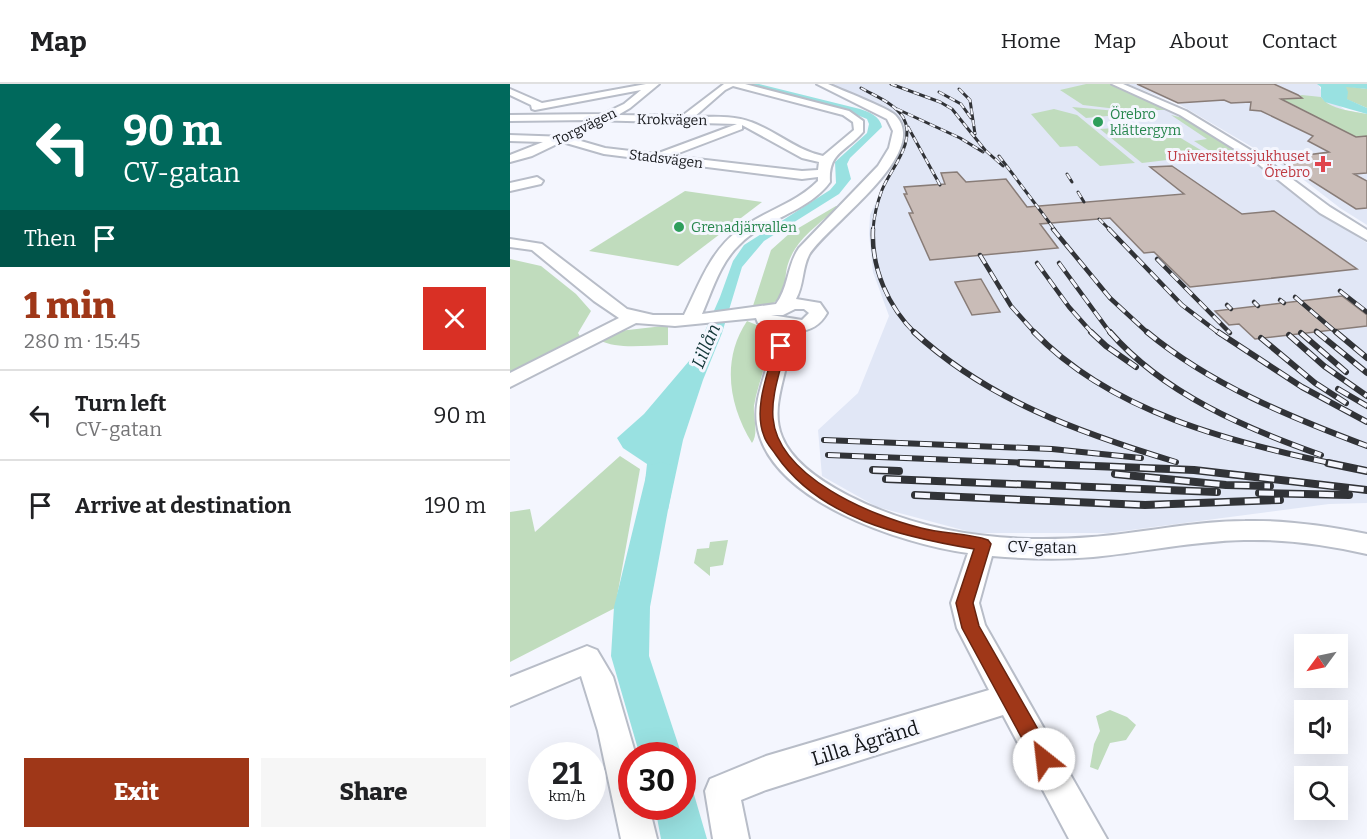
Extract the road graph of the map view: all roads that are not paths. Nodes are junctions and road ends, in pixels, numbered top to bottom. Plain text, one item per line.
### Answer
1 (733, 84) edge
2 (821, 84) edge
3 (1116, 84) edge
4 (653, 85) edge
5 (577, 87) dead end
6 (510, 92) edge
7 (597, 95) junction
8 (541, 106) junction
9 (510, 111) edge
10 (510, 118) edge
11 (603, 118) junction
12 (684, 120) junction
13 (748, 124) junction
14 (510, 138) edge
15 (559, 140) junction
16 (655, 158) junction
17 (510, 159) edge
18 (824, 160) junction
19 (823, 173) junction
20 (537, 182) dead end
21 (510, 187) edge
22 (1367, 236) edge
23 (510, 243) edge
24 (797, 271) junction
25 (814, 307) junction
26 (633, 318) junction
27 (698, 318) junction
28 (779, 321) junction
29 (510, 381) edge
30 (983, 544) junction
31 (1367, 544) edge
32 (510, 692) edge
33 (1010, 698) junction
34 (639, 839) edge
35 (731, 839) edge
36 (1089, 839) edge

1 - 12 street
1 - 18 street
2 - 24 street, CV-gatan
3 - 22 street
4 - 7 street
4 - 11 street, Torgvägen
5 - 7 street
6 - 8 street
7 - 8 street
8 - 9 street
10 - 11 street, Krokvägen
11 - 12 street, Krokvägen
11 - 15 street, Torgvägen
12 - 13 street, Krokvägen
13 - 16 street
13 - 18 street, Krokvägen
14 - 15 street, Stadsvägen
15 - 16 street, Stadsvägen
15 - 17 street, Torgvägen
16 - 19 street, Stadsvägen
18 - 19 street
19 - 27 street
20 - 21 street
23 - 26 street
24 - 25 street
24 - 28 street, CV-gatan
25 - 28 street
25 - 28 street
26 - 27 street
26 - 29 street
27 - 28 street
28 - 30 street, CV-gatan
30 - 31 street, CV-gatan
30 - 33 street
32 - 34 street
33 - 35 street, Lilla Ågränd
33 - 36 street

